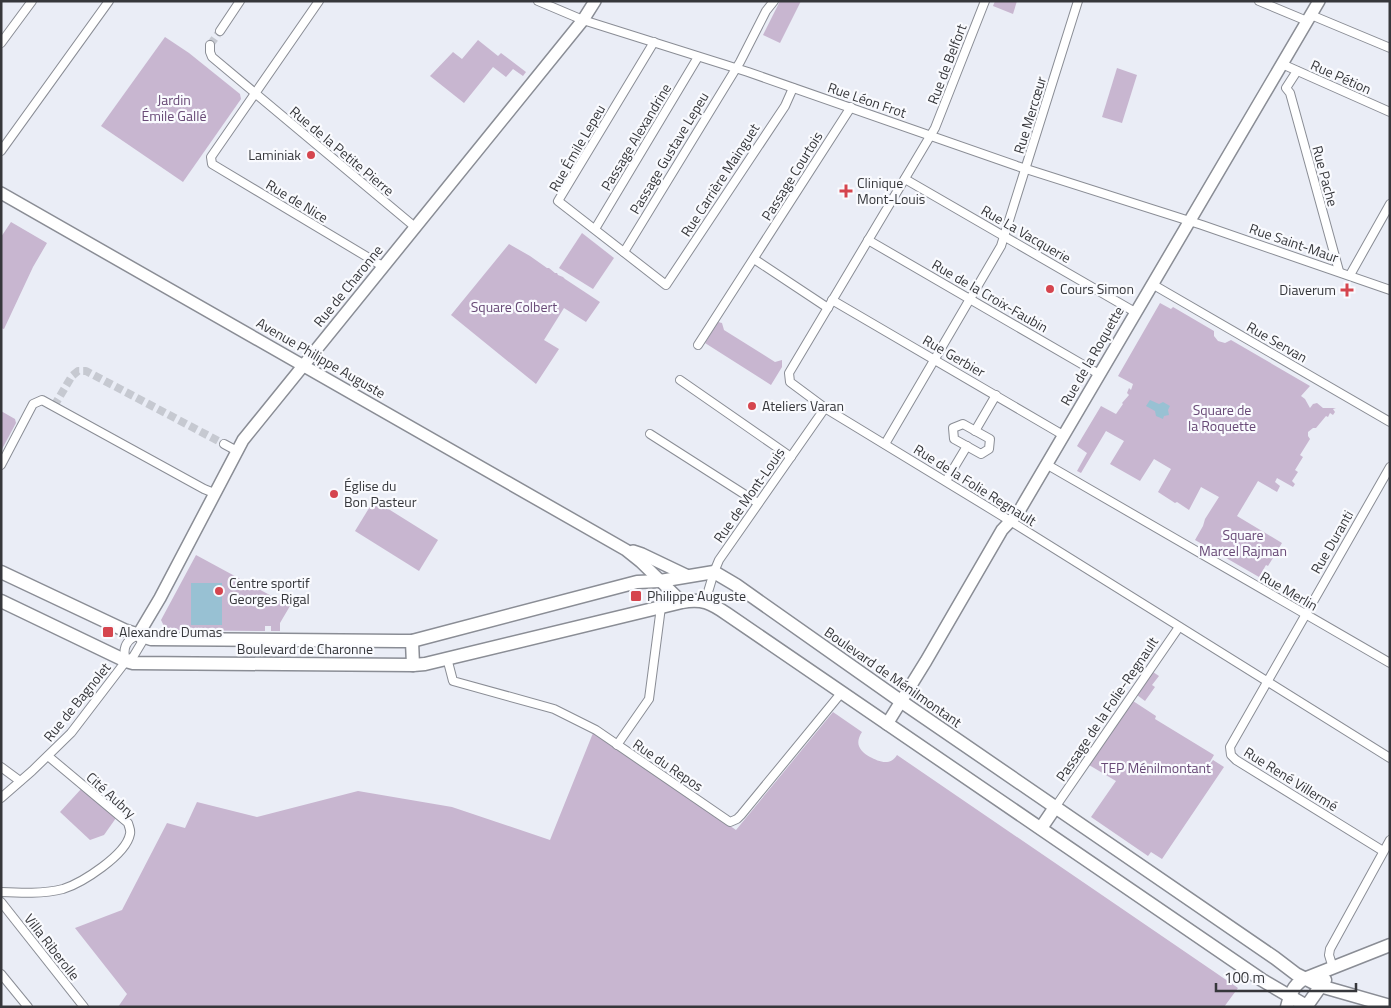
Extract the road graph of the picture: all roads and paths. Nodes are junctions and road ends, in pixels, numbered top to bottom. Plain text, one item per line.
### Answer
1 (32, 1) edge
2 (109, 1) edge
3 (240, 1) edge
4 (319, 1) edge
5 (538, 1) edge
6 (595, 1) edge
7 (774, 1) edge
8 (985, 1) edge
9 (1078, 1) edge
10 (1259, 1) edge
11 (1319, 1) edge
12 (1309, 18) junction
13 (582, 20) junction
14 (220, 31) tunnel mouth
15 (654, 42) junction
16 (1, 43) edge
17 (210, 45) dead end
18 (1390, 48) edge
19 (698, 57) junction
20 (1282, 64) junction
21 (735, 68) junction
22 (1297, 71) junction
23 (1272, 80) junction
24 (793, 88) junction
25 (1286, 88) junction
26 (255, 93) junction
27 (851, 107) junction
28 (1390, 112) edge
29 (930, 136) junction
30 (1, 151) edge
31 (1026, 168) junction
32 (905, 179) junction
33 (1, 193) edge
34 (1390, 204) edge
35 (1189, 221) junction
36 (415, 227) junction
37 (595, 229) junction
38 (1005, 236) junction
39 (868, 240) junction
40 (624, 252) junction
41 (754, 259) junction
42 (384, 267) junction
43 (1338, 271) junction
44 (1350, 275) junction
45 (1152, 284) junction
46 (666, 285) joint
47 (1390, 290) edge
48 (970, 298) junction
49 (832, 300) junction
50 (828, 308) junction
51 (1135, 312) junction
52 (698, 345) dead end
53 (935, 359) junction
54 (303, 366) junction
55 (1099, 374) junction
56 (680, 380) dead end
57 (996, 396) junction
58 (826, 408) junction
59 (1390, 422) edge
60 (976, 431) junction
61 (650, 434) dead end
62 (1063, 435) junction
63 (224, 444) tunnel mouth
64 (885, 444) junction
65 (966, 446) junction
66 (237, 451) junction
67 (791, 457) junction
68 (1046, 464) junction
69 (1, 465) edge
70 (1390, 467) edge
71 (946, 481) junction
72 (214, 493) junction
73 (758, 503) junction
74 (1010, 522) junction
75 (626, 550) junction
76 (1, 572) edge
77 (714, 572) junction
78 (686, 575) junction
79 (660, 581) junction
80 (1, 602) edge
81 (682, 602) junction
82 (705, 602) junction
83 (661, 607) junction
84 (1304, 614) junction
85 (1179, 627) junction
86 (138, 635) junction
87 (412, 641) junction
88 (447, 658) junction
89 (126, 661) junction
90 (1390, 663) edge
91 (413, 665) junction
92 (1266, 681) junction
93 (842, 692) junction
94 (902, 702) junction
95 (887, 724) junction
96 (617, 745) junction
97 (48, 756) junction
98 (1390, 758) edge
99 (1, 767) edge
100 (20, 781) junction
101 (1, 798) edge
102 (1056, 806) junction
103 (1040, 828) junction
104 (1390, 840) edge
105 (1383, 851) junction
106 (1, 892) edge
107 (1, 902) edge
108 (1390, 945) edge
109 (1333, 968) junction
110 (1, 974) edge
111 (1304, 979) junction
112 (1320, 986) junction
113 (1288, 1002) edge
114 (1307, 1006) edge
115 (1390, 1006) edge
116 (28, 1007) edge
117 (84, 1007) edge

1 - 16 street
2 - 30 street
3 - 14 street
4 - 26 street
5 - 13 street, Rue Léon Frot
6 - 13 street, Rue de Charonne
7 - 21 street, Passage Gustave Lepeu
8 - 29 street, Rue de Belfort
9 - 31 street, Rue Mercœur
10 - 12 street
11 - 12 street, Rue de la Roquette
12 - 18 street
12 - 20 street, Rue de la Roquette
13 - 15 street, Rue Léon Frot
13 - 36 street, Rue de Charonne
15 - 19 street, Rue Léon Frot
15 - 37 street, Rue Émile Lepeu
17 - 26 street, Rue de la Petite Pierre
19 - 21 street, Rue Léon Frot
19 - 37 street, Passage Alexandrine
20 - 22 street, Rue Pétion
20 - 23 street, Rue de la Roquette
21 - 24 street, Rue Léon Frot
21 - 40 street, Passage Gustave Lepeu
22 - 25 street
22 - 28 street, Rue Pétion
23 - 25 street
23 - 35 street, Rue de la Roquette
24 - 27 street, Rue Léon Frot
24 - 46 street, Rue Carrière Mainguet
25 - 43 street, Rue Pache
26 - 36 street, Rue de la Petite Pierre
26 - 42 street, Rue de Nice
27 - 29 street, Rue Léon Frot
27 - 41 street, Passage Courtois
29 - 31 street, Rue Léon Frot
29 - 32 street, Rue de la Folie Regnault
31 - 35 street, Rue Léon Frot
31 - 38 street, Rue Mercœur
32 - 38 street, Rue La Vacquerie
32 - 39 street, Rue de la Folie Regnault
33 - 54 street, Avenue Philippe Auguste
34 - 44 street
35 - 43 street, Rue Saint-Maur
35 - 45 street, Rue de la Roquette
36 - 42 street, Rue de Charonne
37 - 40 street, Rue Émile Lepeu
38 - 48 street, Rue Mercœur
38 - 51 street, Rue La Vacquerie
39 - 48 street, Rue de la Croix-Faubin
39 - 49 street, Rue de la Folie Regnault
40 - 46 street, Rue Émile Lepeu
41 - 50 street
41 - 52 street, Passage Courtois
42 - 54 street, Rue de Charonne
43 - 44 street, Rue Saint-Maur
44 - 47 street, Rue Saint-Maur
45 - 51 street, Rue de la Roquette
45 - 59 street, Rue Servan
48 - 53 street, Rue Mercœur
48 - 55 street, Rue de la Croix-Faubin
49 - 50 street, Rue de la Folie Regnault
49 - 53 street, Rue Gerbier
50 - 58 street, Rue de la Folie Regnault
51 - 55 street, Rue de la Roquette
53 - 57 street, Rue Gerbier
53 - 64 street, Rue Mercœur
54 - 66 street, Rue de Charonne
54 - 75 street, Avenue Philippe Auguste
55 - 62 street, Rue de la Roquette
56 - 67 street
57 - 60 street
57 - 62 street, Rue Gerbier
58 - 64 street, Rue de la Folie Regnault
58 - 67 street, Rue de Mont-Louis
60 - 65 street
60 - 65 street
61 - 73 street
62 - 68 street, Rue de la Roquette
63 - 66 street
64 - 71 street, Rue de la Folie Regnault
65 - 71 street
66 - 72 street, Rue de Charonne
67 - 73 street, Rue de Mont-Louis
68 - 74 street, Rue de la Roquette
68 - 84 street, Rue Merlin
69 - 72 street
70 - 84 street, Rue Duranti
71 - 74 street, Rue de la Folie Regnault
72 - 86 street, Rue de Charonne
73 - 77 street, Rue de Mont-Louis
74 - 85 street, Rue de la Folie Regnault
74 - 94 street, Rue de la Roquette
75 - 78 street, Avenue Philippe Auguste
75 - 79 street, Avenue Philippe Auguste
76 - 86 main road, Boulevard de Charonne
77 - 78 main road, Boulevard de Charonne
77 - 82 street, Rue de Mont-Louis
77 - 94 main road, Boulevard de Ménilmontant
78 - 79 main road, Boulevard de Charonne
79 - 81 street, Avenue Philippe Auguste
79 - 87 main road, Boulevard de Charonne
80 - 89 main road, Boulevard de Charonne
81 - 82 main road, Boulevard de Charonne
81 - 83 main road, Boulevard de Charonne
82 - 93 main road
83 - 88 main road, Boulevard de Charonne
83 - 96 street
84 - 90 street, Rue Merlin
84 - 92 street, Rue Duranti
85 - 92 street, Rue de la Folie Regnault
85 - 102 street, Passage de la Folie-Regnault
86 - 87 main road, Boulevard de Charonne
86 - 89 street, Rue de Charonne
87 - 91 main road
88 - 91 main road, Boulevard de Charonne
88 - 96 street, Rue du Repos
89 - 91 main road, Boulevard de Charonne
89 - 97 street, Rue de Bagnolet
92 - 98 street, Rue de la Folie Regnault
92 - 105 street, Rue René Villermé
93 - 95 main road
93 - 96 street, Rue du Repos
94 - 95 street, Rue de la Roquette
94 - 102 main road, Boulevard de Ménilmontant
95 - 103 main road
97 - 100 street, Rue de Bagnolet
97 - 106 street, Cité Aubry
99 - 100 street
100 - 101 street, Rue de Bagnolet
102 - 103 main road
102 - 111 main road, Boulevard de Ménilmontant
103 - 113 main road
104 - 105 street
105 - 109 street
107 - 117 street, Villa Riberolle
108 - 109 main road
109 - 111 main road
109 - 112 main road
110 - 116 street
111 - 112 main road, Boulevard de Ménilmontant
111 - 113 main road
112 - 114 main road
112 - 115 main road, Boulevard de Ménilmontant
113 - 114 main road

